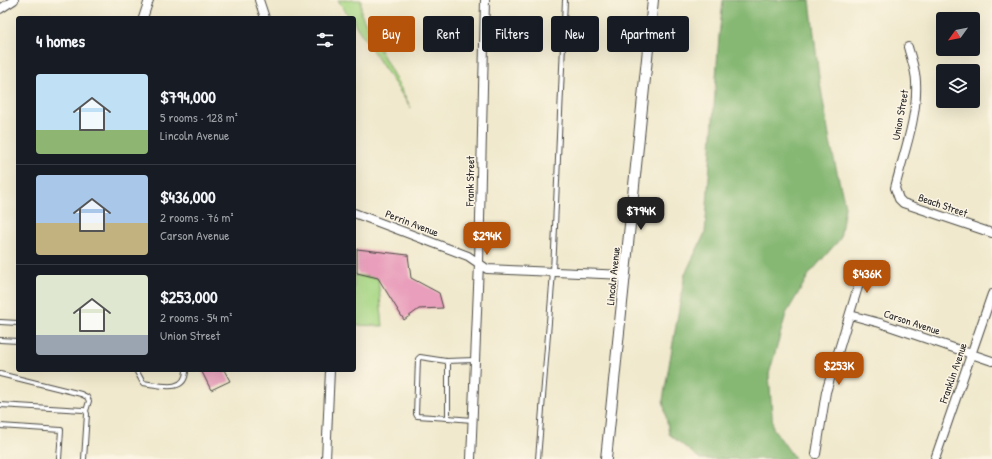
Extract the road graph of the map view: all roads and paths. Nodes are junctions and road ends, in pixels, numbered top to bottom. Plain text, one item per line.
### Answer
1 (14, 0) edge
2 (149, 0) edge
3 (259, 0) edge
4 (485, 0) edge
5 (565, 0) edge
6 (653, 0) edge
7 (0, 9) edge
8 (144, 16) edge
9 (264, 16) edge
10 (908, 46) dead end
11 (895, 188) joint
12 (356, 214) edge
13 (992, 233) edge
14 (479, 263) junction
15 (864, 267) dead end
16 (553, 272) junction
17 (625, 275) junction
18 (992, 294) edge
19 (850, 315) junction
20 (0, 322) edge
21 (16, 324) edge
22 (0, 340) edge
23 (16, 342) edge
24 (971, 354) junction
25 (475, 360) junction
26 (446, 361) junction
27 (992, 361) edge
28 (137, 372) edge
29 (186, 372) edge
30 (330, 372) edge
31 (0, 374) edge
32 (0, 405) edge
33 (86, 411) junction
34 (448, 418) junction
35 (472, 420) junction
36 (0, 426) edge
37 (816, 454) dead end
38 (59, 459) edge
39 (84, 459) edge
40 (326, 459) edge
41 (471, 459) edge
42 (538, 459) edge
43 (606, 459) edge
44 (935, 459) edge

1 - 7 street
2 - 8 street
3 - 9 street
4 - 14 street, Frank Street
5 - 16 lane
6 - 17 street, Lincoln Avenue
10 - 11 street, Union Street
11 - 13 street, Beach Street
12 - 14 street, Perrin Avenue
14 - 16 street, Perrin Avenue
14 - 25 street, Frank Street
15 - 19 street
16 - 17 street, Perrin Avenue
16 - 42 lane
17 - 43 street, Lincoln Avenue
18 - 24 street, Franklin Avenue
19 - 24 street, Carson Avenue
19 - 37 street
20 - 21 lane
22 - 23 lane
24 - 27 street, Carson Avenue
24 - 44 street, Franklin Avenue
25 - 26 lane
25 - 35 street, Frank Street
26 - 34 lane
26 - 34 lane
28 - 29 lane
30 - 40 street
31 - 33 lane
32 - 33 lane
33 - 39 lane
34 - 35 lane
35 - 41 street, Frank Street
36 - 38 lane

